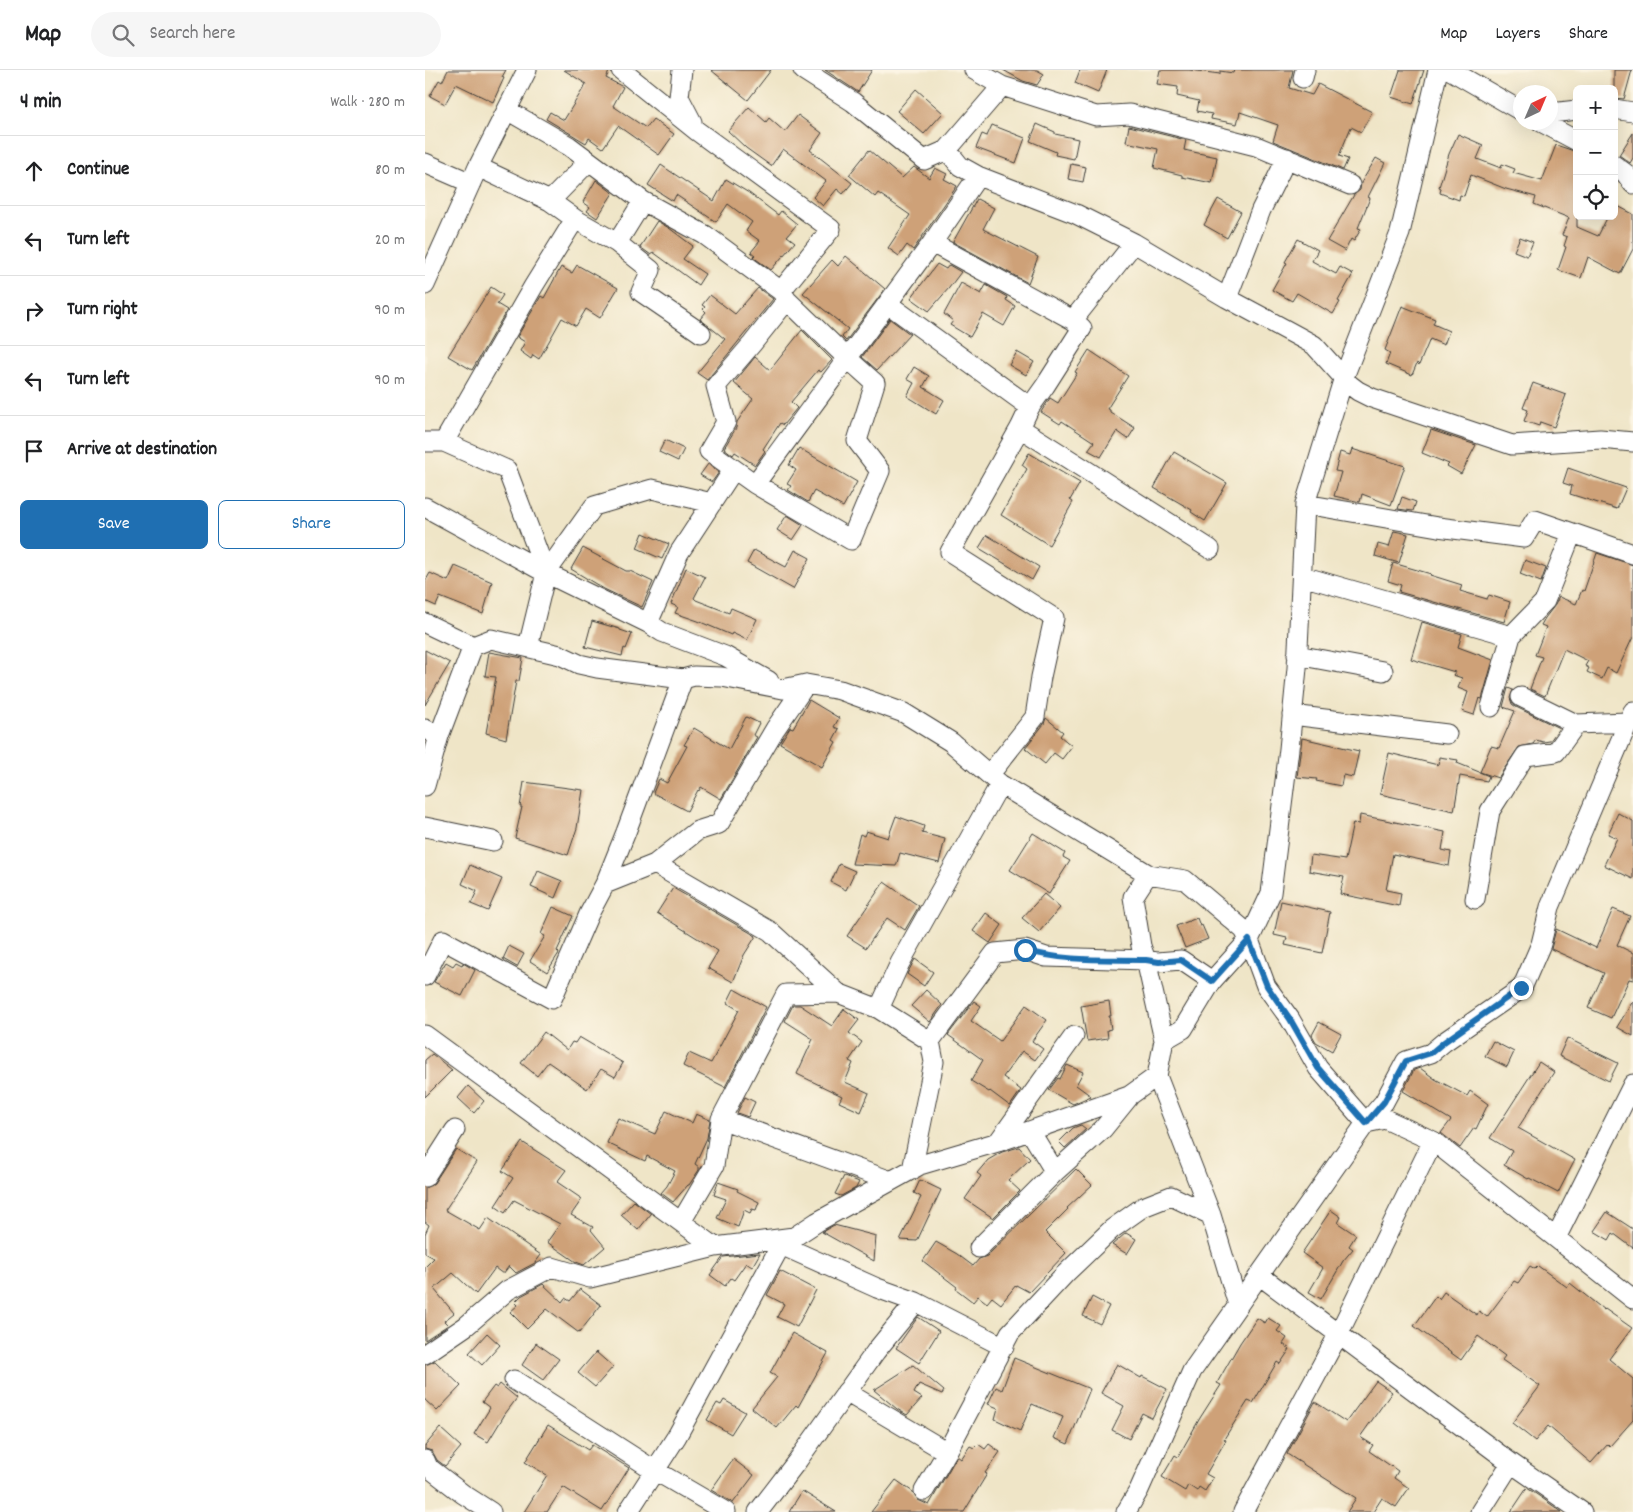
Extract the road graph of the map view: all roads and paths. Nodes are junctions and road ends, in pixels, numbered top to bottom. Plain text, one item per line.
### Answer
1 (527, 70) edge
2 (621, 70) edge
3 (682, 70) edge
4 (803, 70) edge
5 (974, 70) edge
6 (1438, 70) edge
7 (1450, 70) edge
8 (1002, 86) junction
9 (1513, 107) edge
10 (1618, 109) edge
11 (507, 110) junction
12 (1573, 110) edge
13 (1558, 112) edge
14 (1633, 112) edge
15 (1556, 130) edge
16 (697, 131) junction
17 (1573, 139) edge
18 (947, 150) junction
19 (1287, 158) junction
20 (589, 161) junction
21 (425, 163) edge
22 (1618, 169) edge
23 (475, 175) junction
24 (978, 176) junction
25 (1633, 184) edge
26 (1350, 186) dead end
27 (550, 201) junction
28 (643, 201) junction
29 (575, 218) junction
30 (617, 242) junction
31 (932, 243) junction
32 (1135, 243) junction
33 (425, 285) edge
34 (784, 295) junction
35 (1227, 298) junction
36 (888, 304) junction
37 (1073, 320) junction
38 (701, 333) dead end
39 (847, 358) junction
40 (1344, 377) junction
41 (1030, 407) junction
42 (1020, 428) junction
43 (434, 442) edge
44 (1633, 442) edge
45 (734, 469) junction
46 (755, 484) junction
47 (712, 504) junction
48 (1305, 504) junction
49 (425, 508) edge
50 (1572, 533) junction
51 (1210, 549) dead end
52 (1633, 554) edge
53 (545, 573) junction
54 (1302, 576) junction
55 (425, 623) edge
56 (648, 623) junction
57 (1511, 636) junction
58 (473, 646) junction
59 (528, 647) junction
60 (1297, 655) junction
61 (1383, 672) dead end
62 (683, 679) junction
63 (806, 684) junction
64 (783, 689) junction
65 (1521, 697) dead end
66 (1491, 706) dead end
67 (1292, 715) junction
68 (1630, 716) edge
69 (1576, 724) junction
70 (432, 732) edge
71 (1447, 734) dead end
72 (995, 779) junction
73 (425, 786) edge
74 (425, 827) edge
75 (493, 841) dead end
76 (655, 864) junction
77 (1148, 874) junction
78 (605, 884) junction
79 (1475, 899) dead end
80 (1249, 940) junction
81 (1146, 960) junction
82 (425, 976) edge
83 (1212, 981) junction
84 (838, 993) junction
85 (879, 1009) junction
86 (425, 1035) edge
87 (1074, 1036) dead end
88 (1164, 1040) junction
89 (930, 1041) junction
90 (1157, 1076) junction
91 (1633, 1084) edge
92 (1129, 1096) junction
93 (721, 1120) junction
94 (1366, 1123) junction
95 (455, 1130) dead end
96 (1030, 1132) junction
97 (998, 1142) junction
98 (1433, 1142) junction
99 (912, 1170) junction
100 (1055, 1172) junction
101 (425, 1177) edge
102 (891, 1181) junction
103 (1211, 1215) junction
104 (681, 1222) junction
105 (1556, 1238) junction
106 (776, 1242) junction
107 (715, 1247) junction
108 (979, 1248) dead end
109 (1259, 1275) junction
110 (1633, 1300) edge
111 (916, 1302) junction
112 (1238, 1305) junction
113 (1338, 1335) junction
114 (1004, 1346) junction
115 (425, 1354) edge
116 (514, 1380) dead end
117 (846, 1392) junction
118 (947, 1452) junction
119 (425, 1460) edge
120 (1511, 1463) junction
121 (655, 1470) junction
122 (923, 1491) dead end
123 (491, 1512) edge
124 (628, 1512) edge
125 (726, 1512) edge
126 (758, 1512) edge
127 (1126, 1512) edge
128 (1243, 1512) edge
129 (1480, 1512) edge
130 (1582, 1512) edge

1 - 11 street
2 - 16 street
3 - 16 street
4 - 18 street
5 - 8 street
6 - 40 street
7 - 9 street
8 - 18 street
8 - 19 street
10 - 14 street
11 - 20 street
11 - 23 street
12 - 13 street
15 - 17 street
16 - 34 street
18 - 24 street
19 - 26 street
19 - 35 street
20 - 27 street
20 - 28 street
21 - 23 street
22 - 25 street
23 - 27 street
23 - 33 street
24 - 31 street
24 - 32 street
27 - 29 street
28 - 30 street
28 - 34 street
29 - 30 street
29 - 43 street
30 - 38 street
31 - 36 street
31 - 37 street
32 - 35 street
32 - 37 street
34 - 39 street
34 - 45 street
35 - 40 street
36 - 39 street
36 - 41 street
37 - 41 street
39 - 46 street
39 - 46 street
40 - 44 street
40 - 48 street
41 - 42 street
42 - 51 street
42 - 72 street
43 - 53 street
45 - 46 street
45 - 47 street
47 - 53 street
47 - 56 street
48 - 50 street
48 - 54 street
49 - 53 street
50 - 52 street
50 - 57 street
53 - 56 street
53 - 59 street
54 - 57 street
54 - 60 street
55 - 58 street
56 - 64 street
57 - 66 street
58 - 59 street
58 - 70 street
59 - 62 street
60 - 61 street
60 - 67 street
62 - 64 street
62 - 78 street
63 - 64 street
63 - 72 street
63 - 76 street
65 - 69 street
67 - 71 street
67 - 80 street
68 - 69 street
68 - 94 street
69 - 79 street
70 - 73 street
72 - 77 street
72 - 85 street
74 - 75 street
76 - 78 street
76 - 84 street
77 - 80 street
77 - 81 street
78 - 82 street
80 - 83 street
80 - 94 street
81 - 83 street
81 - 88 street
81 - 89 street
83 - 88 street
84 - 85 street
84 - 93 street
85 - 89 street
86 - 104 street
87 - 97 street
88 - 90 street
89 - 99 street
90 - 92 street
90 - 103 street
91 - 105 street
92 - 96 street
92 - 100 street
93 - 102 street
93 - 104 street
94 - 98 street
94 - 109 street
95 - 101 street
96 - 97 street
96 - 100 street
97 - 99 street
98 - 105 street
98 - 113 street
99 - 102 street
100 - 108 street
102 - 106 street
103 - 112 street
103 - 114 street
104 - 107 street
105 - 110 street
106 - 107 street
106 - 111 street
106 - 121 street
107 - 115 street
109 - 112 street
109 - 113 street
111 - 114 street
111 - 117 street
112 - 127 street
113 - 120 street
113 - 128 street
114 - 118 street
116 - 121 street
117 - 118 street
117 - 126 street
118 - 122 street
119 - 123 street
120 - 129 street
120 - 130 street
121 - 124 street
121 - 125 street

